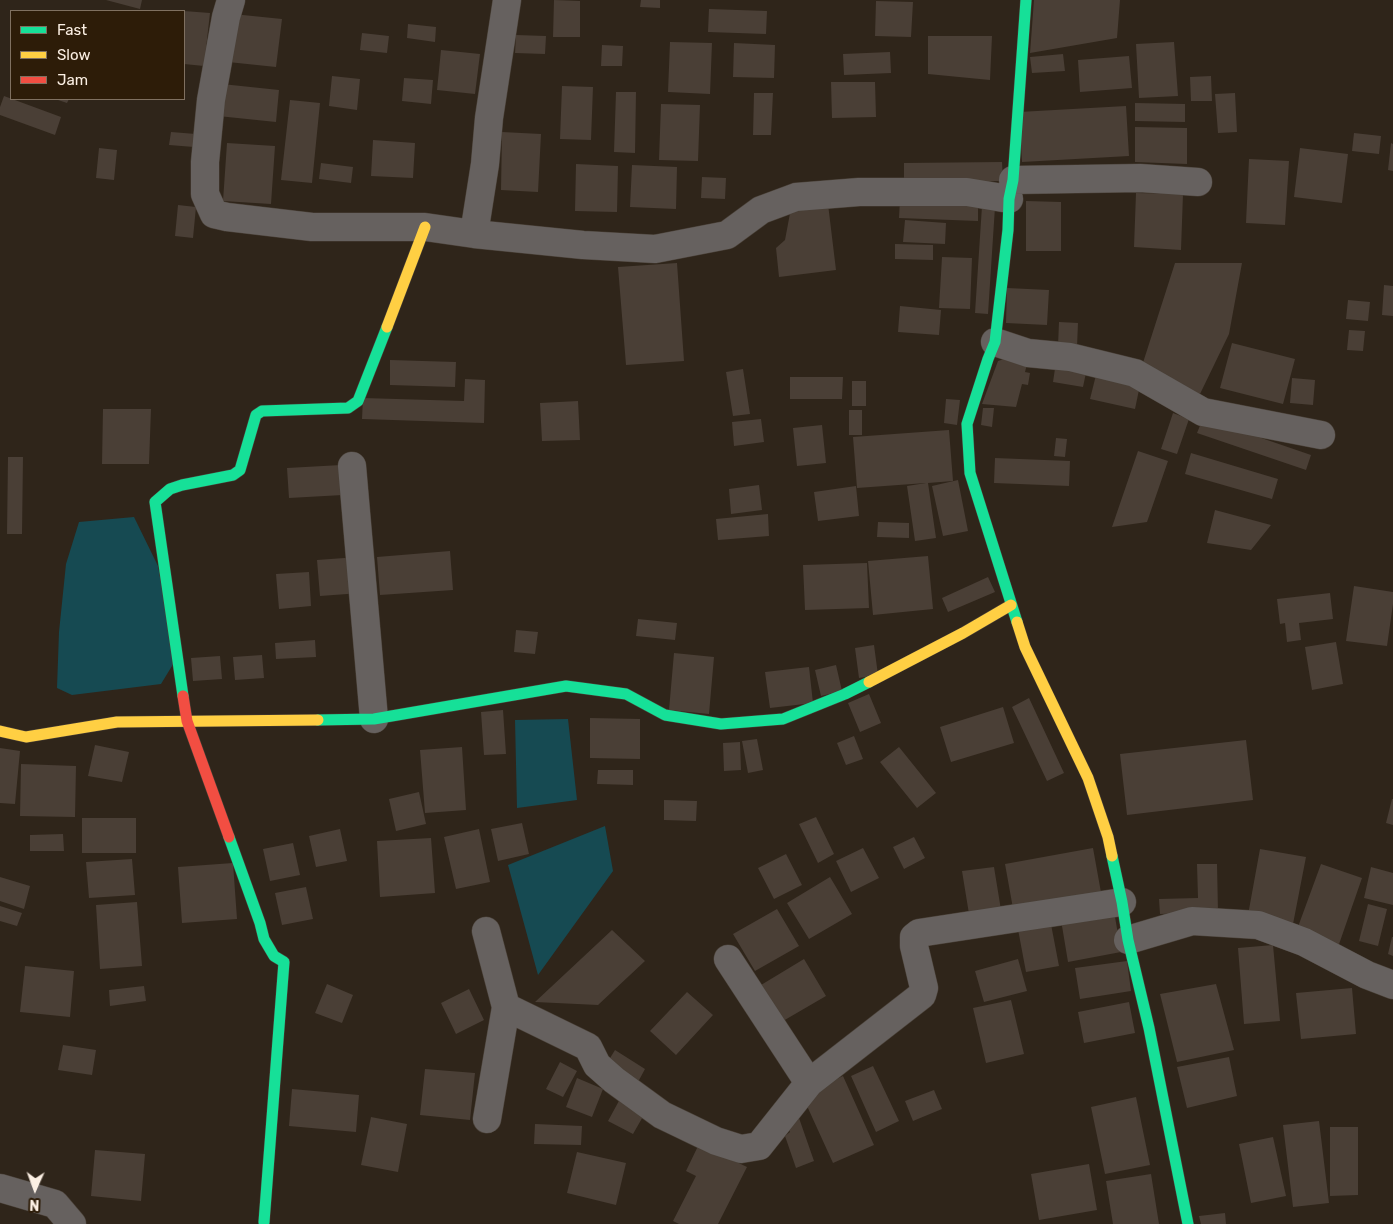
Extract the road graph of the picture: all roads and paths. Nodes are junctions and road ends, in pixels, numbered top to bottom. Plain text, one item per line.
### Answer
1 (232, 0) edge
2 (507, 0) edge
3 (1026, 0) edge
4 (1198, 182) dead end
5 (1011, 189) junction
6 (425, 227) junction
7 (474, 234) junction
8 (995, 342) junction
9 (1321, 435) dead end
10 (352, 466) dead end
11 (1011, 605) junction
12 (374, 719) junction
13 (187, 721) junction
14 (0, 731) edge
15 (1122, 902) junction
16 (486, 931) dead end
17 (1128, 940) junction
18 (728, 959) dead end
19 (1393, 985) edge
20 (506, 1007) junction
21 (809, 1082) junction
22 (487, 1119) dead end
23 (0, 1188) edge
24 (263, 1223) edge
25 (72, 1224) edge
26 (1188, 1224) edge

1 - 6 street
2 - 7 street
3 - 5 street
4 - 5 street
5 - 7 street
5 - 8 street
6 - 7 street
6 - 13 street
8 - 9 street
8 - 11 street
10 - 12 street
11 - 12 street
11 - 15 street
12 - 13 street
13 - 14 street
13 - 24 street
15 - 17 street
15 - 21 street
16 - 20 street
17 - 19 street
17 - 26 street
18 - 21 street
20 - 21 street
20 - 22 street
23 - 25 street

